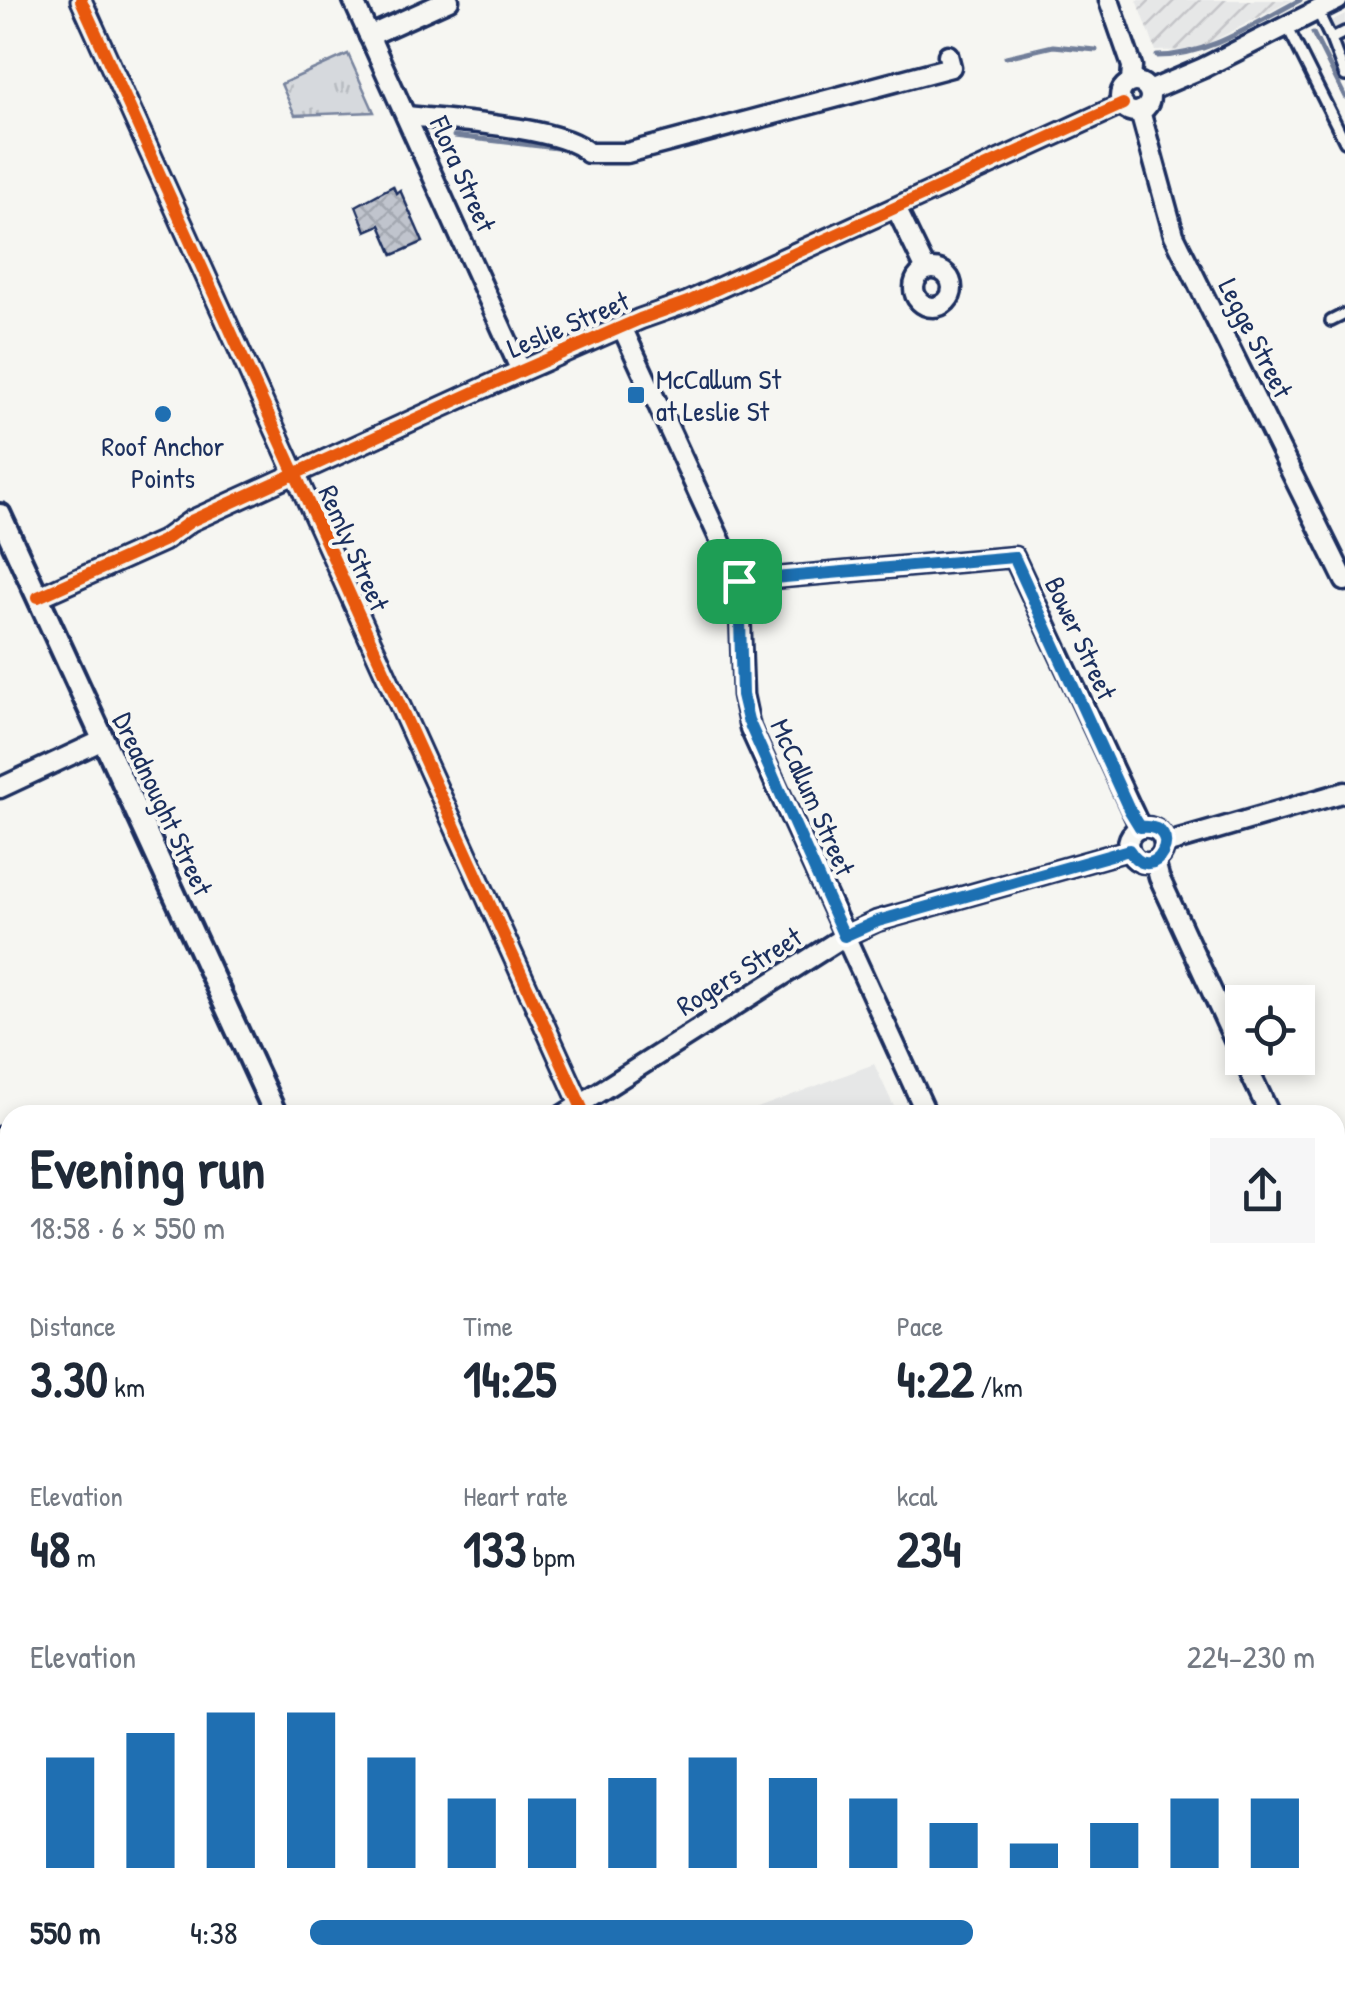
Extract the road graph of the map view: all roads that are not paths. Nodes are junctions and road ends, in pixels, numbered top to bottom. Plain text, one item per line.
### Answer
1 (81, 0) edge
2 (353, 0) edge
3 (449, 0) edge
4 (1109, 0) edge
5 (1338, 0) edge
6 (1317, 10) junction
7 (1287, 26) junction
8 (1345, 32) edge
9 (369, 36) junction
10 (1331, 39) junction
11 (948, 55) dead end
12 (1345, 76) edge
13 (1140, 86) junction
14 (1131, 108) junction
15 (406, 116) junction
16 (1345, 142) edge
17 (896, 208) junction
18 (926, 270) dead end
19 (1345, 314) edge
20 (1332, 321) dead end
21 (622, 326) junction
22 (522, 371) junction
23 (295, 474) junction
24 (0, 515) edge
25 (739, 581) junction
26 (1345, 581) edge
27 (38, 597) junction
28 (103, 740) junction
29 (0, 788) edge
30 (1345, 792) edge
31 (1140, 827) junction
32 (1165, 844) junction
33 (1129, 850) junction
34 (1155, 861) junction
35 (844, 936) junction
36 (1225, 1018) edge
37 (1251, 1075) edge
38 (271, 1105) edge
39 (580, 1105) edge
40 (590, 1105) edge
41 (923, 1105) edge
42 (1265, 1105) edge

1 - 23 street, Remly Street
2 - 9 street, Flora Street
3 - 9 street
4 - 13 street
5 - 6 street
6 - 7 street
6 - 10 lane
7 - 13 street
7 - 16 lane
8 - 10 lane
9 - 15 street, Flora Street
10 - 12 lane
11 - 15 street
13 - 14 street
13 - 14 street
14 - 17 street, Leslie Street
14 - 26 street, Legge Street
15 - 22 street, Flora Street
17 - 18 street
17 - 21 street, Leslie Street
19 - 20 lane
21 - 22 street, Leslie Street
21 - 25 street, McCallum Street
22 - 23 street, Leslie Street
23 - 27 street, Leslie Street
23 - 39 street, Remly Street
24 - 27 street, Dreadnought Street
25 - 31 street, Bower Street
25 - 35 street, McCallum Street
27 - 28 street, Dreadnought Street
28 - 29 street
28 - 38 street, Dreadnought Street
30 - 32 street
31 - 32 street
31 - 33 street
32 - 34 street
33 - 34 street
33 - 35 street, Rogers Street
34 - 36 street
35 - 40 street, Rogers Street
35 - 41 street, McCallum Street
37 - 42 street

